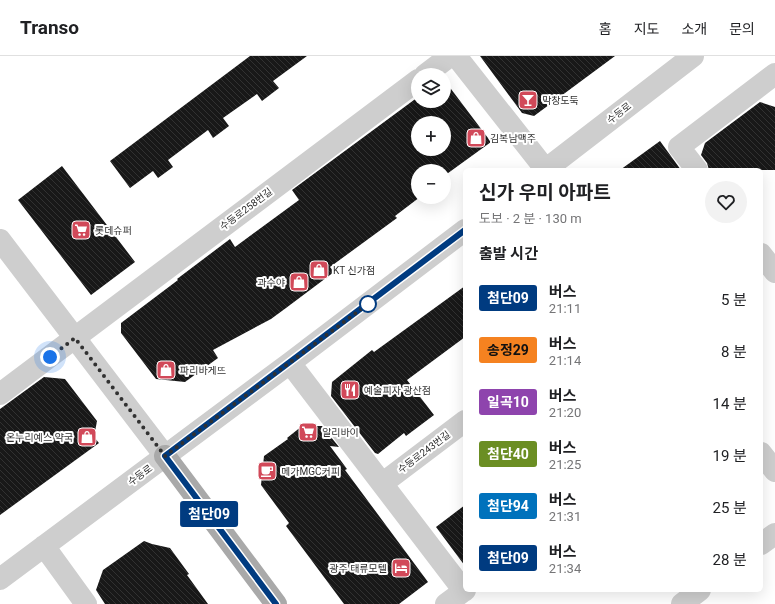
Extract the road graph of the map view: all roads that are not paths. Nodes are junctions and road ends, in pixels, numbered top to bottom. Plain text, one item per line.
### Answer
1 (450, 56) edge
2 (456, 56) edge
3 (694, 56) edge
4 (434, 68) edge
5 (775, 75) edge
6 (411, 85) edge
7 (543, 168) edge
8 (548, 168) edge
9 (696, 168) edge
10 (463, 232) edge
11 (0, 240) edge
12 (763, 257) edge
13 (775, 272) edge
14 (75, 338) junction
15 (290, 363) junction
16 (0, 394) edge
17 (463, 423) edge
18 (165, 456) junction
19 (763, 456) edge
20 (775, 471) edge
21 (383, 484) junction
22 (775, 534) edge
23 (763, 543) edge
24 (44, 546) junction
25 (0, 579) edge
26 (463, 587) edge
27 (463, 591) edge
28 (697, 592) edge
29 (86, 604) edge
30 (276, 604) edge
31 (446, 604) edge
32 (682, 604) edge

1 - 4 street
2 - 7 street
3 - 8 street, 수등로
5 - 9 street
6 - 14 street, 수등로258번길
10 - 15 street, 수등로
11 - 14 street
12 - 13 street
14 - 16 street, 수등로258번길
14 - 18 street
15 - 18 street, 수등로
15 - 21 street
17 - 21 street, 수등로243번길
18 - 24 street, 수등로
18 - 30 main road
19 - 20 street
21 - 26 street
22 - 23 street
24 - 25 street, 수등로
24 - 29 street
27 - 31 street
28 - 32 street

